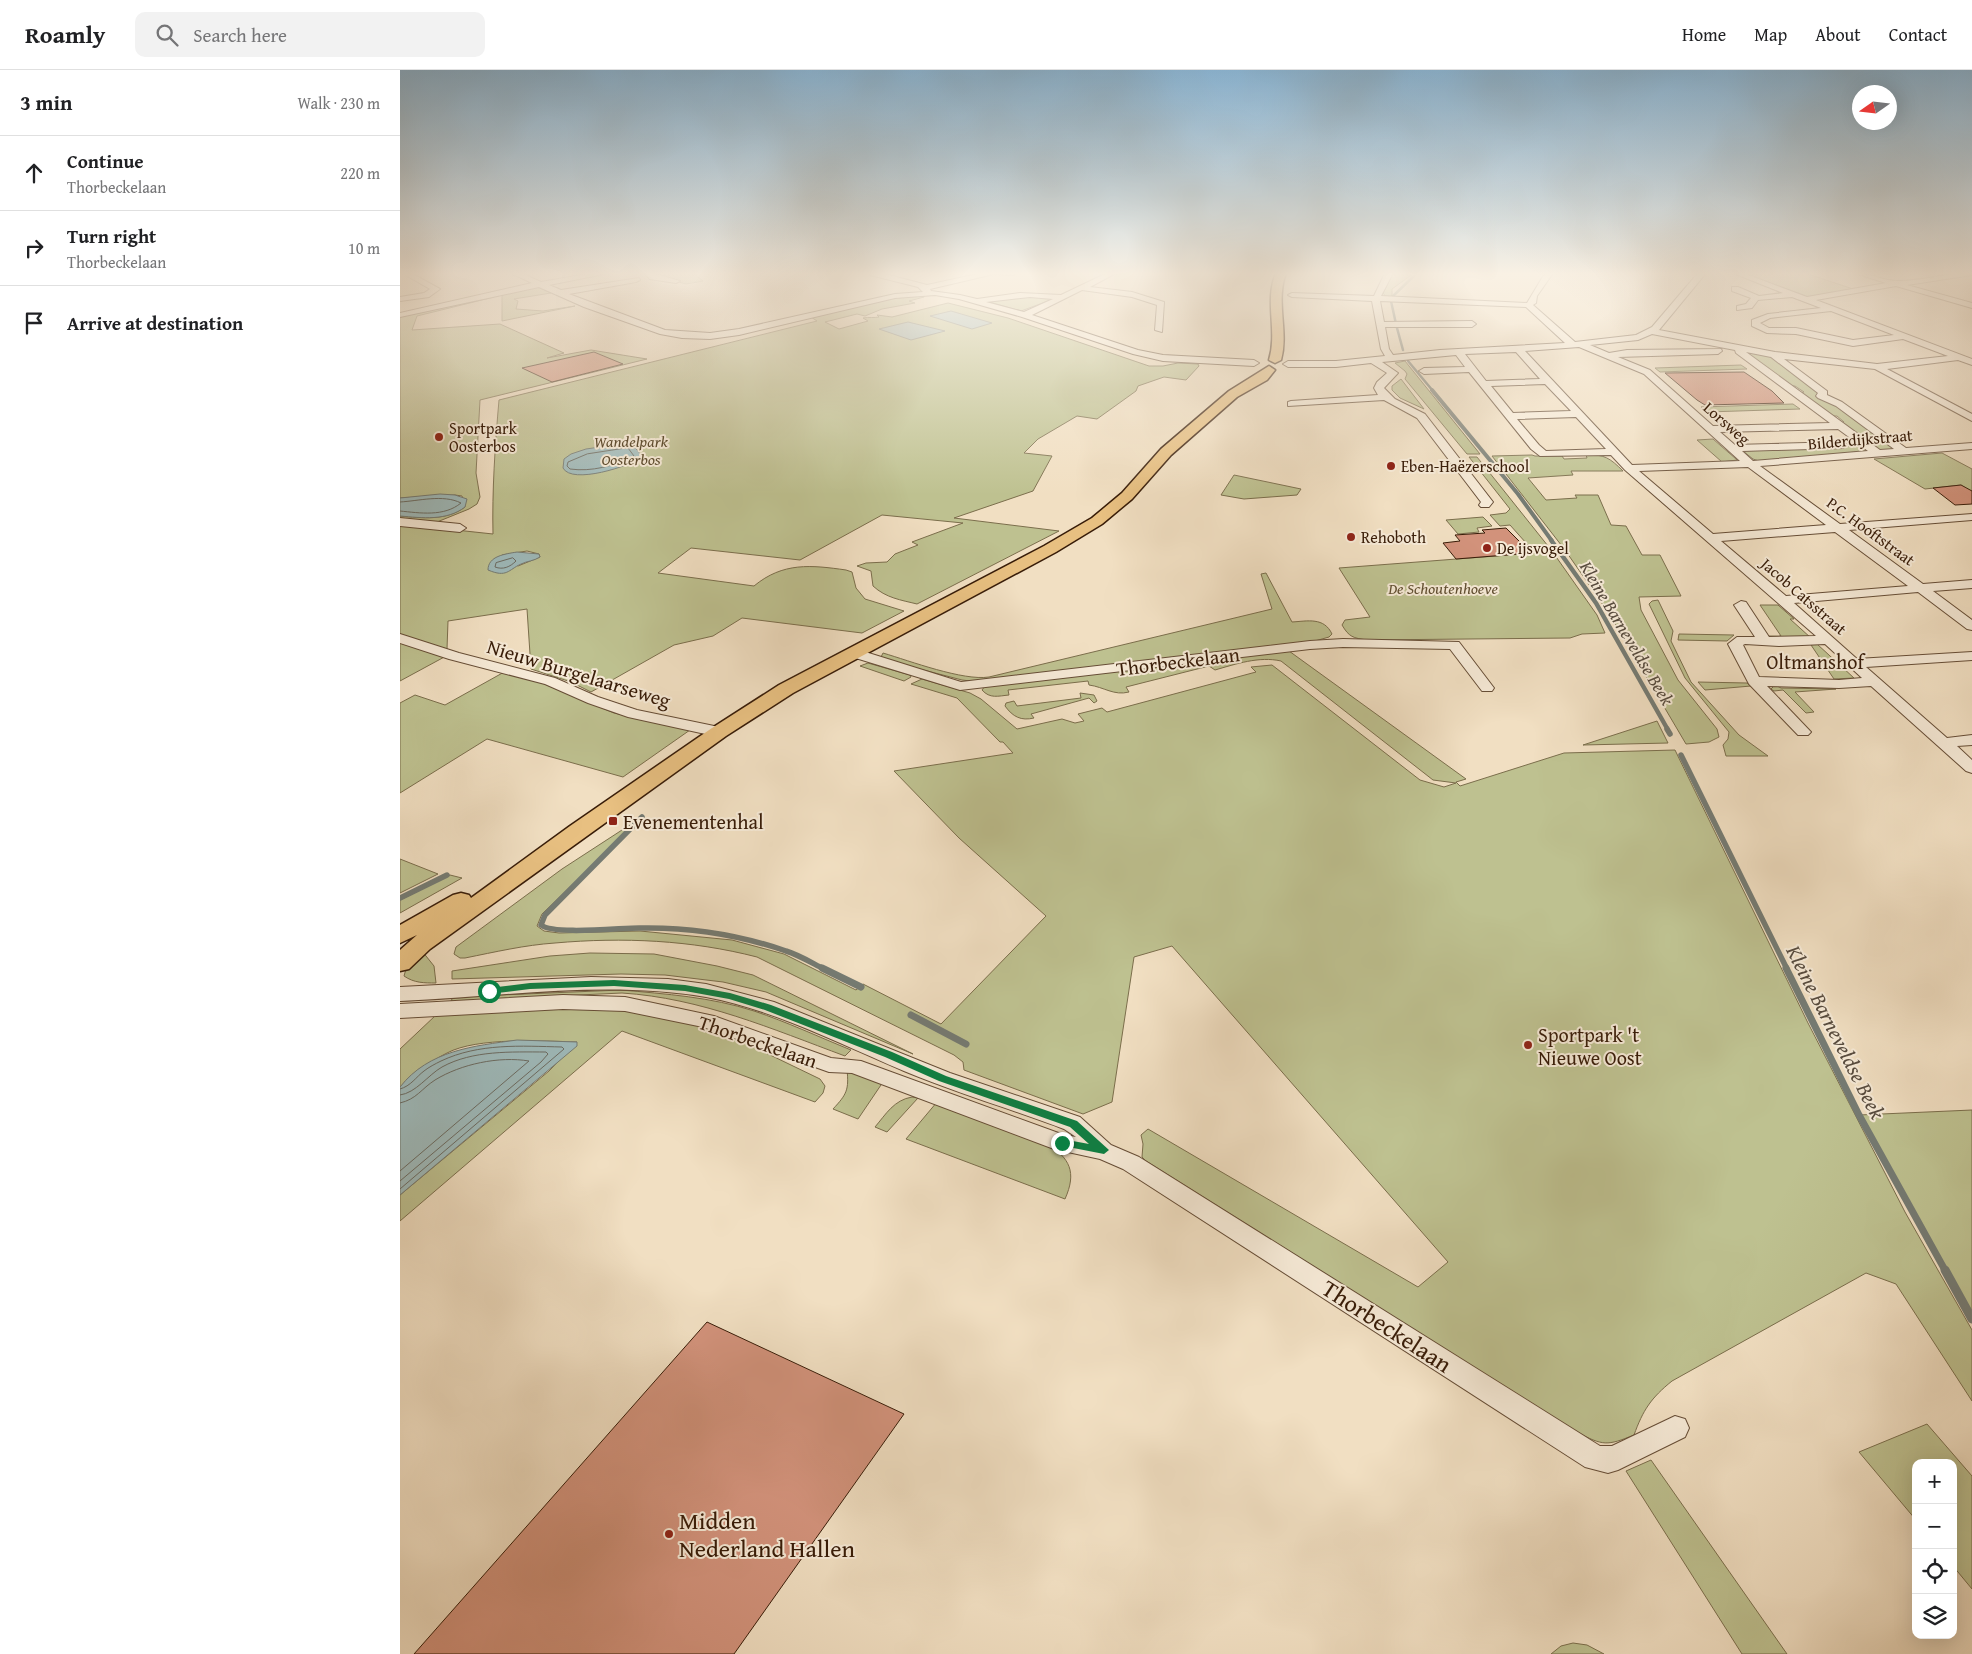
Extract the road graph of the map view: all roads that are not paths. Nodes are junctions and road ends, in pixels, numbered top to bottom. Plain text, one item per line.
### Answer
1 (1121, 347) edge
2 (1279, 347) edge
3 (1385, 347) edge
4 (1549, 347) edge
5 (1583, 347) edge
6 (1727, 347) edge
7 (1933, 347) edge
8 (1518, 349) junction
9 (1742, 350) junction
10 (1458, 352) junction
11 (1775, 355) junction
12 (1609, 356) junction
13 (1960, 357) junction
14 (1390, 358) junction
15 (1373, 360) junction
16 (1972, 361) edge
17 (1266, 364) junction
18 (1288, 364) joint
19 (1877, 367) junction
20 (1472, 369) junction
21 (1424, 370) dead end
22 (1548, 382) junction
23 (1484, 384) junction
24 (1386, 397) junction
25 (1291, 404) dead end
26 (1578, 414) junction
27 (1510, 416) junction
28 (1972, 418) edge
29 (1838, 426) junction
30 (1712, 429) junction
31 (1864, 445) junction
32 (1972, 446) edge
33 (1732, 448) junction
34 (1612, 452) junction
35 (1903, 452) junction
36 (1877, 454) junction
37 (1750, 464) junction
38 (1629, 468) junction
39 (1485, 505) dead end
40 (1972, 517) edge
41 (400, 522) edge
42 (460, 528) dead end
43 (1839, 528) junction
44 (1711, 538) junction
45 (1972, 584) edge
46 (1922, 589) junction
47 (1783, 600) junction
48 (1741, 605) dead end
49 (1972, 626) edge
50 (400, 638) edge
51 (1827, 640) junction
52 (1765, 641) junction
53 (854, 653) junction
54 (1972, 656) edge
55 (1856, 664) junction
56 (1754, 681) junction
57 (1875, 681) junction
58 (1487, 688) dead end
59 (719, 732) junction
60 (1804, 732) dead end
61 (1972, 740) edge
62 (1943, 743) junction
63 (1972, 768) edge
64 (578, 831) junction
65 (442, 913) junction
66 (400, 935) edge
67 (400, 944) edge
68 (400, 964) edge
69 (400, 985) edge
70 (530, 986) junction
71 (400, 994) edge
72 (400, 1011) edge
73 (1104, 1150) junction
74 (1675, 1428) dead end

1 - 17 street
2 - 17 main road
3 - 14 street
4 - 8 street
5 - 12 street, Lorsweg
6 - 9 street
7 - 13 street
8 - 10 street
8 - 22 street, Jacob Catsstraat
9 - 11 street
9 - 12 street
9 - 29 street
10 - 14 street
10 - 20 street
11 - 19 street
11 - 35 street
12 - 30 street, Lorsweg
13 - 16 street
13 - 19 street
14 - 15 street
15 - 18 street
15 - 24 street
17 - 18 main road
17 - 53 main road
19 - 28 street
20 - 21 street
20 - 23 street
22 - 23 street
22 - 26 street, Jacob Catsstraat
23 - 27 street
24 - 25 street
24 - 39 street
26 - 27 street
26 - 34 street, Jacob Catsstraat
27 - 34 street
29 - 30 street
29 - 31 street
30 - 33 street, Lorsweg
31 - 33 street, Bilderdijkstraat
31 - 36 street
32 - 35 street, Bilderdijkstraat
33 - 37 street, Lorsweg
34 - 38 street, Jacob Catsstraat
35 - 36 street, Bilderdijkstraat
36 - 37 street, Bilderdijkstraat
37 - 38 street, Bilderdijkstraat
37 - 43 street, P.C. Hooftstraat
38 - 44 street, Jacob Catsstraat
40 - 43 street
41 - 42 street
43 - 44 street
43 - 46 street, P.C. Hooftstraat
44 - 47 street, Jacob Catsstraat
45 - 46 street
46 - 47 street
46 - 49 street, P.C. Hooftstraat
47 - 51 street, Jacob Catsstraat
48 - 52 street, Oltmanshof
50 - 59 street, Nieuw Burgelaarseweg
51 - 52 street, Oltmanshof
51 - 55 street, Jacob Catsstraat
52 - 56 street, Oltmanshof
53 - 58 street, Thorbeckelaan
53 - 59 main road
54 - 55 street
55 - 57 street, Jacob Catsstraat
56 - 57 street, Oltmanshof
56 - 60 street, Oltmanshof
57 - 62 street, Jacob Catsstraat
59 - 64 main road
61 - 62 street
62 - 63 street, Jacob Catsstraat
64 - 65 main road
64 - 68 main road
65 - 66 main road
65 - 67 main road
69 - 70 street, Thorbeckelaan
70 - 71 street, Thorbeckelaan
70 - 73 street, Thorbeckelaan
72 - 73 street, Thorbeckelaan
73 - 74 street, Thorbeckelaan

